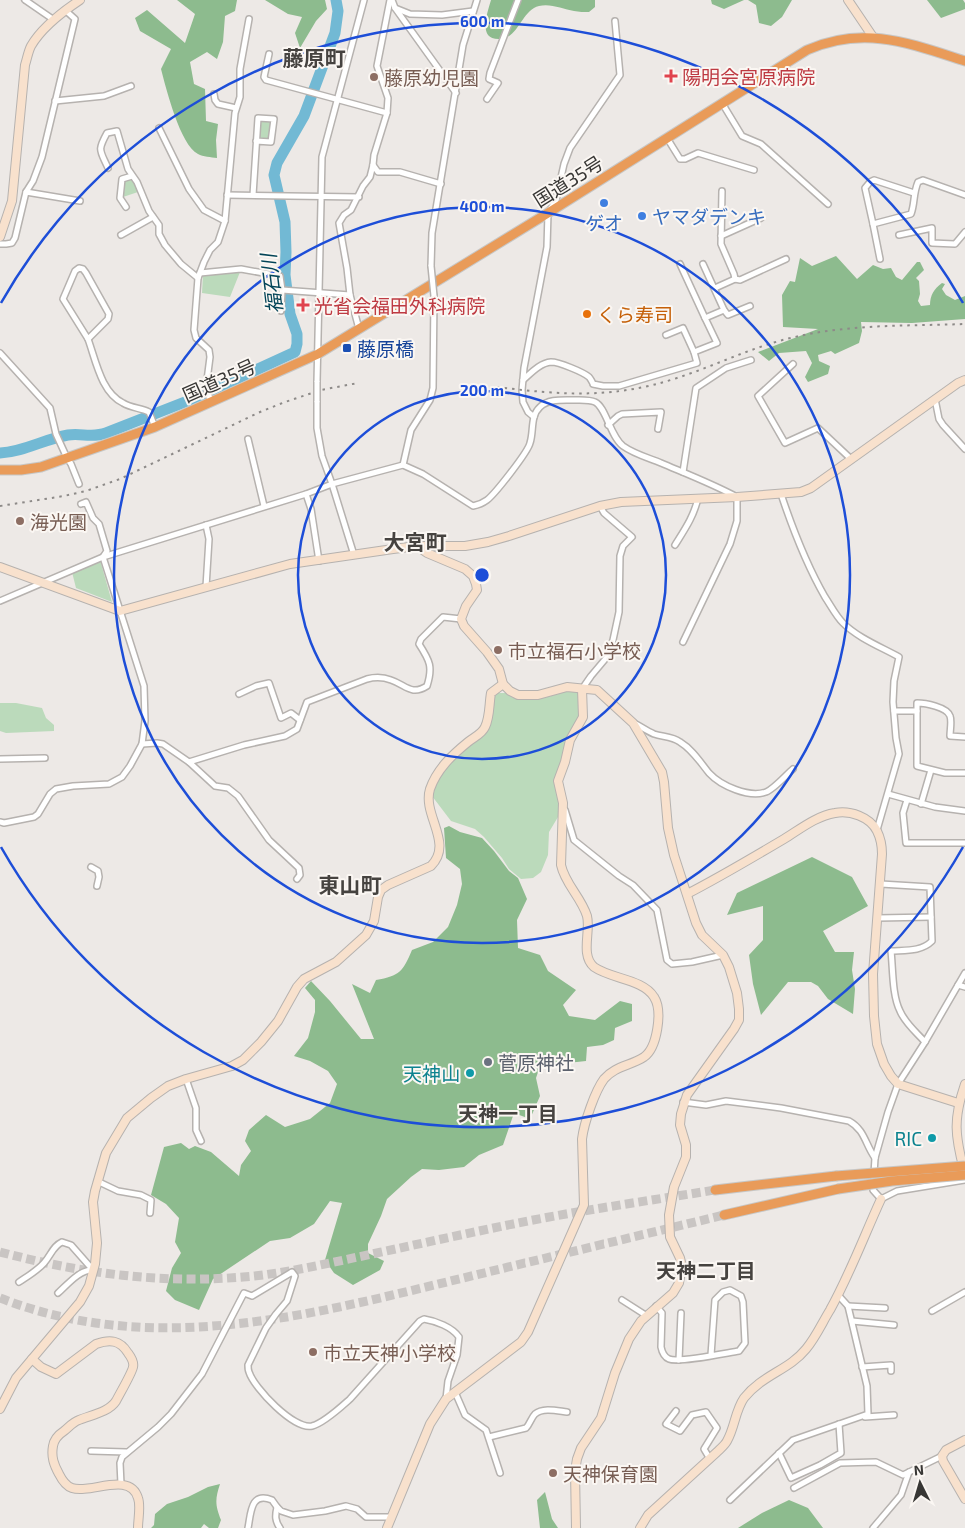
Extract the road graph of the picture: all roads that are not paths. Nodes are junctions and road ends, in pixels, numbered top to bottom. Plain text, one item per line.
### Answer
1 (25, 0) edge
2 (80, 0) edge
3 (364, 0) edge
4 (391, 0) edge
5 (477, 0) edge
6 (518, 0) edge
7 (848, 0) edge
8 (395, 8) junction
9 (65, 10) junction
10 (473, 11) junction
11 (250, 19) dead end
12 (54, 20) junction
13 (615, 21) dead end
14 (873, 37) junction
15 (269, 54) dead end
16 (965, 60) edge
17 (131, 86) dead end
18 (456, 93) junction
19 (214, 94) dead end
20 (487, 99) dead end
21 (337, 100) junction
22 (55, 101) junction
23 (722, 103) junction
24 (236, 108) junction
25 (387, 113) junction
26 (159, 128) dead end
27 (667, 138) junction
28 (256, 141) junction
29 (373, 165) junction
30 (108, 168) dead end
31 (754, 170) dead end
32 (132, 176) junction
33 (441, 184) junction
34 (722, 191) dead end
35 (26, 192) junction
36 (914, 193) junction
37 (227, 195) junction
38 (253, 195) junction
39 (965, 196) edge
40 (322, 197) junction
41 (359, 197) junction
42 (80, 201) dead end
43 (828, 204) dead end
44 (126, 207) dead end
45 (548, 213) junction
46 (153, 217) junction
47 (762, 218) dead end
48 (225, 221) junction
49 (873, 224) junction
50 (965, 232) edge
51 (121, 235) dead end
52 (900, 235) dead end
53 (721, 236) junction
54 (0, 237) edge
55 (0, 244) edge
56 (786, 258) dead end
57 (880, 259) dead end
58 (680, 264) dead end
59 (703, 264) dead end
60 (199, 275) junction
61 (735, 278) junction
62 (715, 288) junction
63 (282, 290) junction
64 (320, 292) junction
65 (350, 295) junction
66 (750, 306) dead end
67 (281, 310) dead end
68 (724, 310) junction
69 (705, 318) junction
70 (359, 329) junction
71 (666, 335) dead end
72 (88, 339) junction
73 (694, 352) junction
74 (0, 353) edge
75 (318, 354) junction
76 (751, 360) dead end
77 (793, 364) dead end
78 (524, 380) junction
79 (965, 380) edge
80 (209, 395) junction
81 (935, 399) junction
82 (534, 417) junction
83 (153, 423) junction
84 (608, 425) junction
85 (658, 429) dead end
86 (248, 439) dead end
87 (965, 449) edge
88 (66, 455) junction
89 (851, 459) junction
90 (403, 465) junction
91 (0, 470) edge
92 (683, 472) junction
93 (79, 484) dead end
94 (332, 484) junction
95 (306, 494) junction
96 (781, 494) junction
97 (737, 497) junction
98 (698, 498) junction
99 (81, 504) dead end
100 (264, 506) junction
101 (600, 506) junction
102 (206, 525) junction
103 (675, 545) dead end
104 (416, 546) junction
105 (354, 555) junction
106 (103, 557) junction
107 (319, 561) junction
108 (0, 567) edge
109 (42, 582) junction
110 (206, 587) junction
111 (0, 601) edge
112 (120, 610) junction
113 (461, 619) junction
114 (683, 642) dead end
115 (504, 684) junction
116 (582, 689) junction
117 (239, 694) dead end
118 (894, 711) junction
119 (917, 711) junction
120 (300, 720) junction
121 (633, 723) junction
122 (965, 737) edge
123 (142, 744) junction
124 (45, 758) dead end
125 (0, 759) edge
126 (189, 762) junction
127 (793, 769) dead end
128 (931, 770) junction
129 (965, 774) edge
130 (888, 794) junction
131 (907, 800) junction
132 (563, 803) junction
133 (921, 804) junction
134 (965, 811) edge
135 (0, 822) edge
136 (877, 830) junction
137 (965, 843) edge
138 (92, 867) dead end
139 (297, 879) dead end
140 (881, 884) junction
141 (98, 886) dead end
142 (687, 894) junction
143 (931, 917) junction
144 (878, 918) junction
145 (723, 955) junction
146 (965, 973) edge
147 (958, 985) junction
148 (965, 987) edge
149 (925, 1042) junction
150 (186, 1079) junction
151 (898, 1084) junction
152 (965, 1084) edge
153 (683, 1102) junction
154 (958, 1103) junction
155 (202, 1141) dead end
156 (875, 1158) junction
157 (965, 1166) edge
158 (965, 1175) edge
159 (965, 1180) edge
160 (97, 1181) junction
161 (715, 1190) tunnel mouth
162 (881, 1199) junction
163 (150, 1213) dead end
164 (724, 1215) tunnel mouth
165 (93, 1270) junction
166 (19, 1282) dead end
167 (965, 1292) edge
168 (58, 1293) dead end
169 (838, 1295) junction
170 (622, 1300) dead end
171 (656, 1306) junction
172 (848, 1306) junction
173 (885, 1308) dead end
174 (932, 1311) dead end
175 (682, 1313) dead end
176 (647, 1316) junction
177 (852, 1321) junction
178 (894, 1326) dead end
179 (711, 1355) junction
180 (32, 1359) junction
181 (679, 1360) junction
182 (862, 1367) junction
183 (892, 1371) dead end
184 (455, 1392) junction
185 (446, 1399) junction
186 (0, 1408) edge
187 (676, 1411) dead end
188 (567, 1412) dead end
189 (894, 1415) dead end
190 (860, 1417) junction
191 (839, 1424) junction
192 (489, 1437) junction
193 (965, 1440) edge
194 (91, 1451) dead end
195 (126, 1452) junction
196 (779, 1453) junction
197 (942, 1456) junction
198 (710, 1459) junction
199 (909, 1472) junction
200 (500, 1473) dead end
201 (121, 1484) junction
202 (794, 1488) dead end
203 (730, 1500) dead end
204 (965, 1500) edge
205 (278, 1507) junction
206 (392, 1517) junction
207 (138, 1528) edge
208 (248, 1528) edge
209 (280, 1528) edge
210 (387, 1528) edge
211 (576, 1528) edge
212 (640, 1528) edge
213 (873, 1528) edge

1 - 12 street
2 - 9 street
3 - 21 street
4 - 8 street
4 - 25 street
5 - 10 street
6 - 20 street
7 - 14 street
8 - 10 street
8 - 18 street
9 - 12 street
9 - 22 street
10 - 18 street
11 - 24 street
12 - 54 street
13 - 45 street
14 - 16 highway, 国道35号
14 - 23 highway, 国道35号
15 - 21 street
17 - 22 street
18 - 33 street
19 - 24 street
21 - 25 street
21 - 40 street
22 - 35 street
23 - 27 highway, 国道35号
23 - 43 street
24 - 37 street
25 - 29 street
26 - 48 street
27 - 31 street
27 - 45 highway, 国道35号
28 - 28 street
28 - 38 street
29 - 33 street
29 - 41 street
30 - 32 street
32 - 44 street
32 - 46 street
33 - 90 street, bridge
34 - 53 street
35 - 42 street
35 - 55 street
36 - 39 street
36 - 49 street
36 - 49 street
37 - 38 street
37 - 48 street
38 - 40 street
40 - 41 street
40 - 64 street
41 - 65 street
45 - 70 highway, 国道35号
45 - 78 street
46 - 51 street
46 - 60 street
47 - 53 street
48 - 60 street
49 - 57 street
50 - 52 street
53 - 61 street
56 - 61 street
58 - 69 street
59 - 62 street
60 - 63 street
60 - 80 street
61 - 62 street
62 - 68 street
63 - 64 street
63 - 67 street
64 - 65 street
64 - 75 street
65 - 70 street
66 - 68 street
68 - 69 street
69 - 73 street
70 - 75 highway, 国道35号
71 - 73 street
72 - 72 street
72 - 83 street
73 - 78 street
74 - 88 street
75 - 80 highway, 国道35号
75 - 94 street, bridge
76 - 92 street
77 - 89 street
78 - 82 street
79 - 81 street
80 - 83 highway, 国道35号
81 - 87 street
81 - 89 street
82 - 84 street
82 - 90 street
83 - 88 highway, 国道35号
84 - 85 street
84 - 92 street
86 - 100 street
88 - 91 highway, 国道35号
88 - 93 street
89 - 96 street
90 - 94 street
92 - 97 street
94 - 95 street
94 - 105 street
95 - 100 street
95 - 107 street
96 - 97 street
96 - 118 street
97 - 98 street
97 - 114 street
98 - 101 street
98 - 103 street
99 - 106 street
100 - 102 street
101 - 104 street
101 - 116 street
102 - 106 street
102 - 110 street
104 - 105 street
104 - 113 street
105 - 107 street
106 - 109 street
106 - 112 street
107 - 110 street
108 - 109 street
109 - 111 street
109 - 112 street
110 - 112 street
112 - 123 street
113 - 115 street
113 - 120 street
115 - 116 street
115 - 150 street
116 - 121 street
116 - 132 street
117 - 120 street
118 - 119 street
118 - 130 street
119 - 122 street
119 - 128 street
120 - 126 street
121 - 127 street
121 - 142 street
123 - 126 street
123 - 135 street
124 - 125 street
126 - 139 street
128 - 129 street
128 - 133 street
130 - 131 street
130 - 136 street
131 - 133 street
131 - 137 street
132 - 145 street
132 - 184 street
133 - 134 street
136 - 140 street
136 - 142 street
138 - 141 street
140 - 143 street
140 - 144 street
142 - 145 street
143 - 144 street
143 - 149 street
144 - 151 street
145 - 153 street
146 - 147 street
147 - 148 street
147 - 149 street
149 - 151 street
150 - 155 street
150 - 160 street
151 - 154 street
151 - 156 street
152 - 154 street
153 - 156 street
153 - 171 street
154 - 158 street
156 - 162 street
157 - 161 highway, bridge
158 - 164 highway, bridge
159 - 162 street
160 - 163 street
160 - 165 street
162 - 169 street
165 - 166 street
165 - 168 street
165 - 180 street
167 - 174 street
169 - 172 street
169 - 198 street
170 - 176 street
171 - 176 street
171 - 181 street
172 - 173 street
172 - 177 street
175 - 181 street
176 - 211 street
177 - 178 street
177 - 182 street
179 - 179 street
179 - 181 street
180 - 186 street
180 - 201 street
182 - 183 street
182 - 190 street
184 - 185 street
184 - 192 street
185 - 195 street
185 - 206 street
187 - 198 street
188 - 192 street
189 - 190 street
190 - 191 street
191 - 196 street
191 - 196 street
192 - 200 street
193 - 197 street
194 - 195 street
195 - 201 street
196 - 203 street
197 - 199 street
197 - 204 street
198 - 212 street
199 - 202 street
199 - 213 street
201 - 207 street
205 - 206 street
205 - 208 street
205 - 209 street
206 - 210 street

